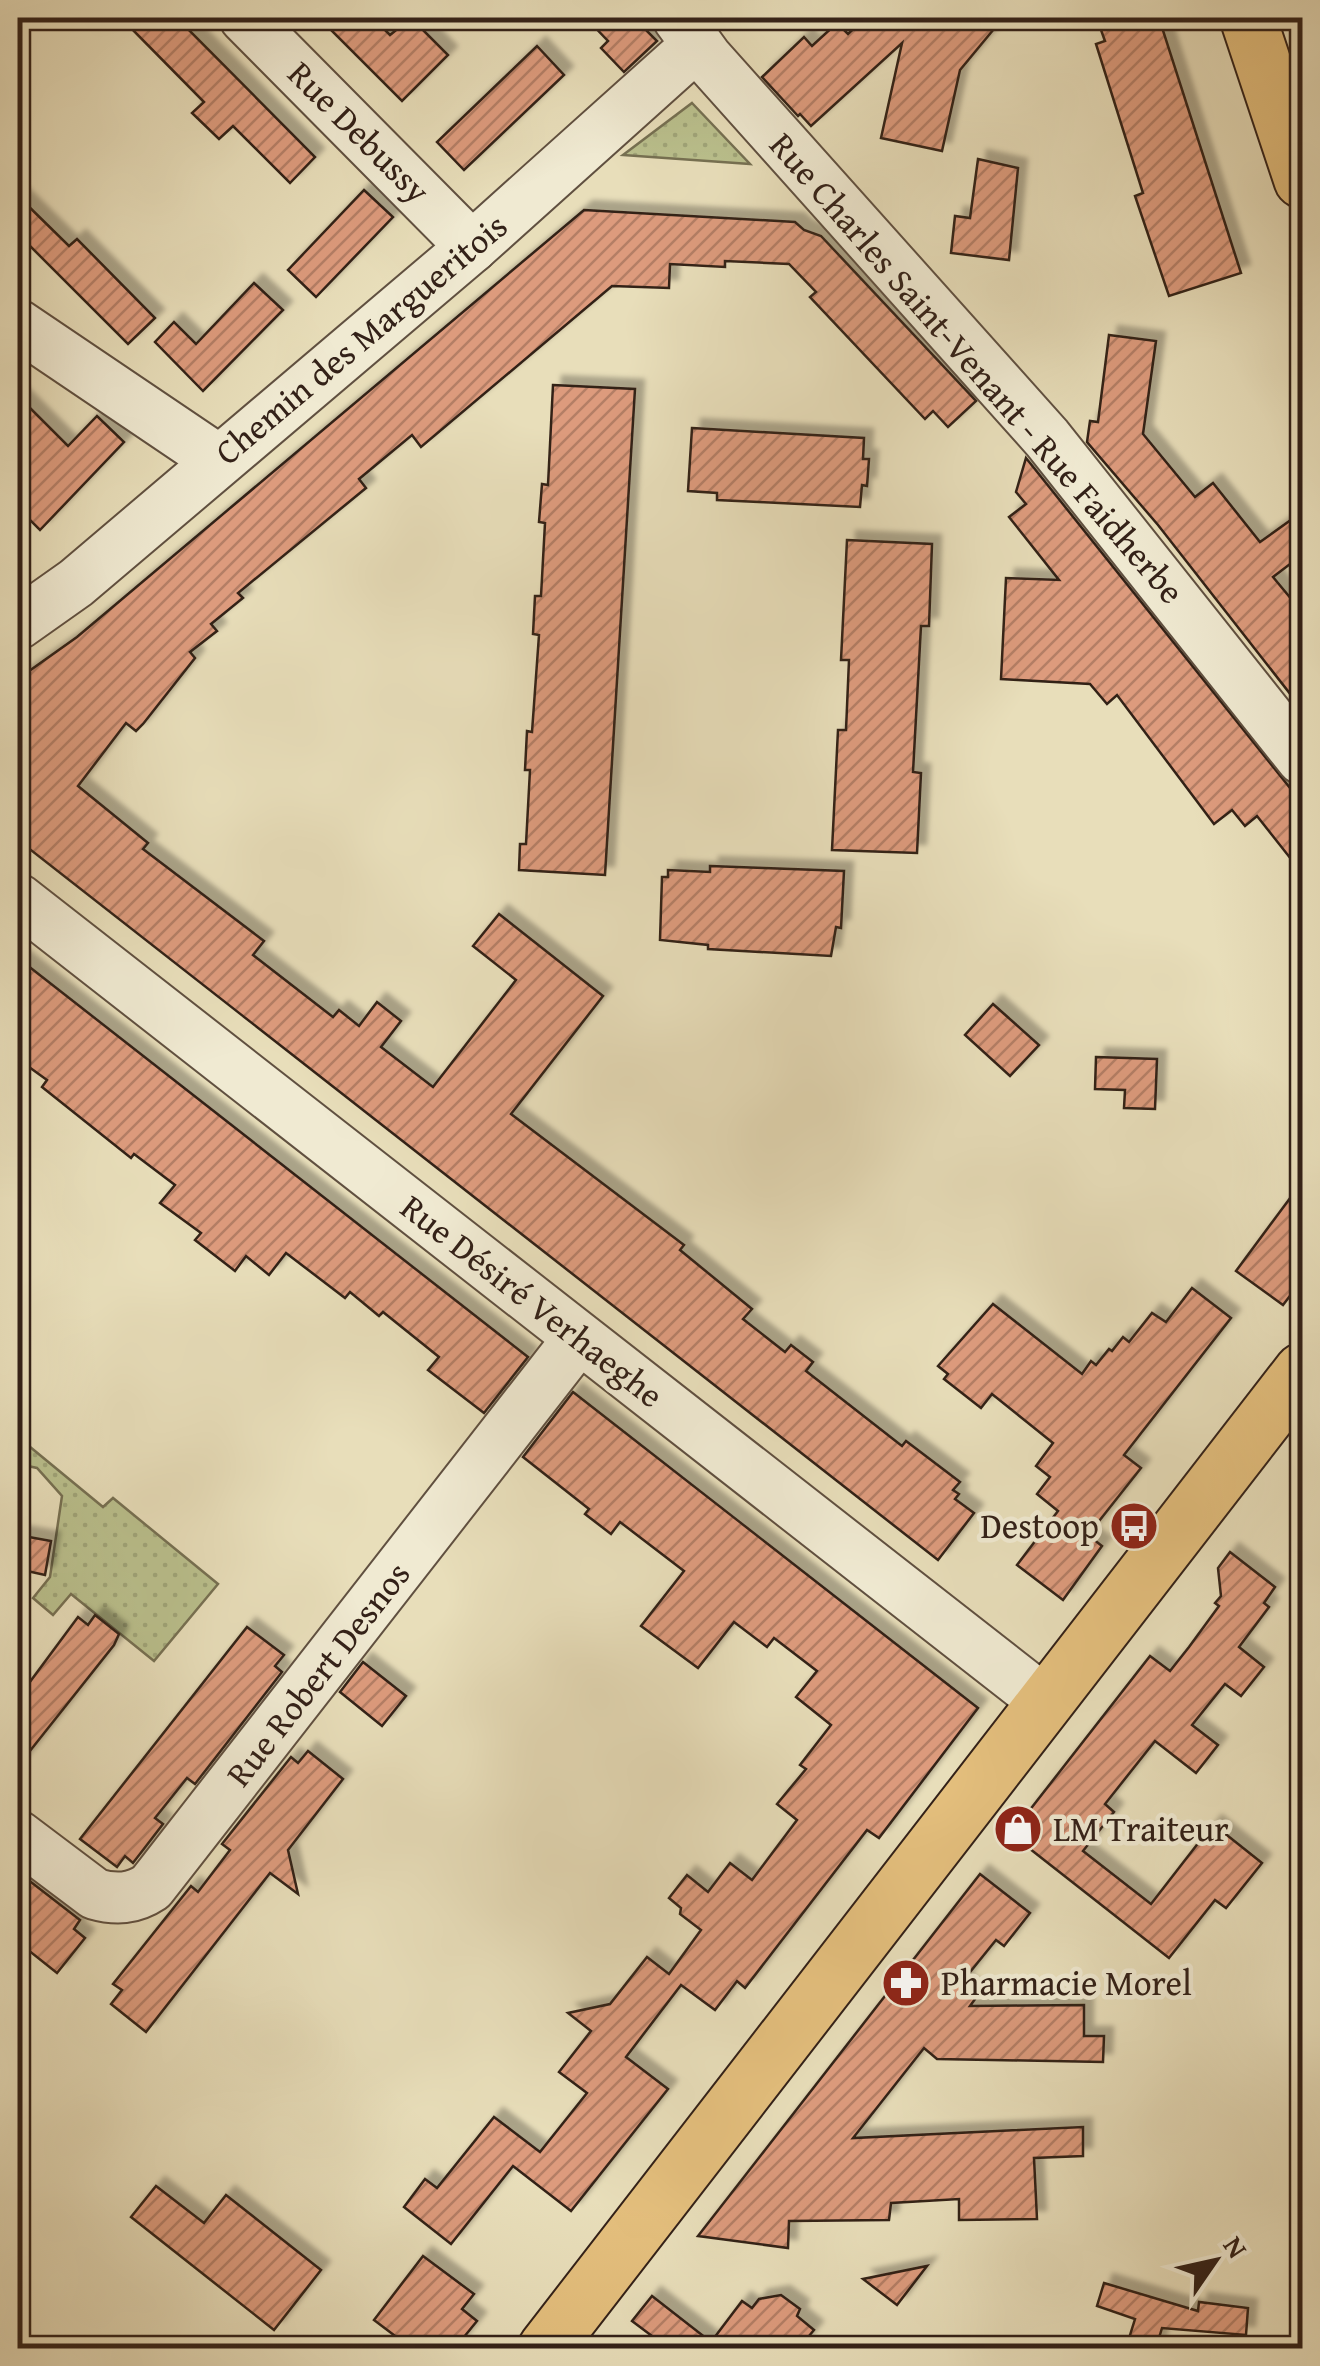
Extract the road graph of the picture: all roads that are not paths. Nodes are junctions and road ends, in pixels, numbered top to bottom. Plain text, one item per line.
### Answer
1 (245, 18) edge
2 (1248, 18) edge
3 (690, 27) edge
4 (1302, 180) edge
5 (472, 246) junction
6 (18, 325) edge
7 (218, 460) junction
8 (18, 624) edge
9 (1302, 759) edge
10 (18, 899) edge
11 (579, 1338) junction
12 (1302, 1371) edge
13 (1047, 1703) junction
14 (18, 1836) edge
15 (546, 2348) edge

1 - 5 street, Rue Debussy
2 - 4 main road
3 - 5 street, Chemin des Margueritois
3 - 9 street, Rue Charles Saint-Venant - Rue Faidherbe
5 - 7 street, Chemin des Margueritois
6 - 7 street
7 - 8 street, Chemin des Margueritois
10 - 11 street, Rue Désiré Verhaeghe
11 - 13 street, Rue Désiré Verhaeghe
11 - 14 street, Rue Robert Desnos
12 - 13 main road
13 - 15 main road

